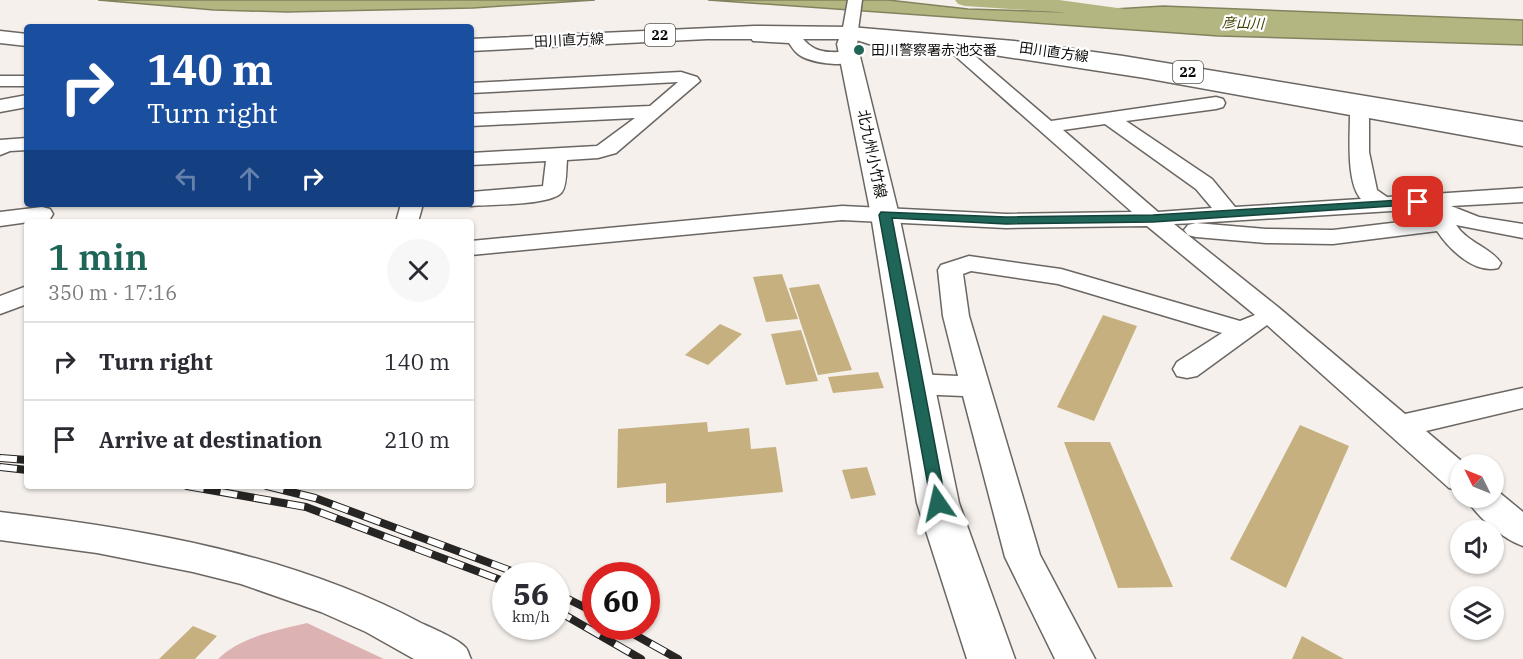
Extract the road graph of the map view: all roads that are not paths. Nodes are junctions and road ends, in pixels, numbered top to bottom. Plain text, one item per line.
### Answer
1 (855, 0) edge
2 (0, 37) edge
3 (24, 40) edge
4 (850, 40) junction
5 (518, 42) junction
6 (474, 45) edge
7 (958, 50) junction
8 (474, 51) edge
9 (0, 81) edge
10 (24, 81) edge
11 (474, 88) edge
12 (24, 102) edge
13 (1216, 103) dead end
14 (0, 106) edge
15 (654, 111) junction
16 (1360, 111) junction
17 (1108, 118) junction
18 (1460, 119) junction
19 (474, 120) edge
20 (1046, 127) junction
21 (1523, 129) edge
22 (1523, 135) edge
23 (1523, 140) edge
24 (24, 144) edge
25 (2, 145) edge
26 (557, 154) junction
27 (474, 159) edge
28 (1523, 195) edge
29 (474, 199) edge
30 (1423, 202) junction
31 (1382, 204) junction
32 (42, 213) edge
33 (1229, 214) junction
34 (885, 215) junction
35 (0, 219) edge
36 (1158, 222) junction
37 (1446, 223) junction
38 (1523, 231) edge
39 (474, 248) edge
40 (1489, 263) dead end
41 (24, 295) edge
42 (0, 306) edge
43 (1273, 316) junction
44 (1243, 330) junction
45 (1187, 369) dead end
46 (915, 384) junction
47 (975, 387) junction
48 (1523, 398) edge
49 (1400, 426) junction
50 (1450, 469) edge
51 (1495, 508) edge
52 (0, 526) edge
53 (1523, 532) edge
54 (451, 659) edge
55 (991, 659) edge
56 (1075, 659) edge

1 - 4 street
2 - 3 main road
4 - 5 main road, 田川直方線 / 22
4 - 7 street
4 - 18 main road, 田川直方線 / 22
4 - 34 main road, 北九州小竹線
5 - 6 main road, 田川直方線 / 22
5 - 8 street
7 - 16 street
7 - 20 street
9 - 10 street
11 - 15 street
12 - 14 street
13 - 17 street
15 - 19 street
15 - 26 street
16 - 23 street
16 - 31 street
17 - 20 street
17 - 33 street
18 - 21 main road, 田川直方線 / 22
18 - 22 street
20 - 36 street
24 - 25 street
26 - 27 street
26 - 29 street
28 - 30 street
30 - 31 street
30 - 37 street
30 - 38 street
31 - 33 street
32 - 35 street
33 - 36 street
34 - 36 street
34 - 39 street
34 - 46 main road, 北九州小竹線
36 - 37 street
36 - 43 street
37 - 40 street
41 - 42 street
43 - 44 street
43 - 49 street
44 - 45 street
44 - 47 street
46 - 47 street
46 - 55 main road, 北九州小竹線
47 - 56 street
48 - 49 street
49 - 50 street
51 - 53 street
52 - 54 street

